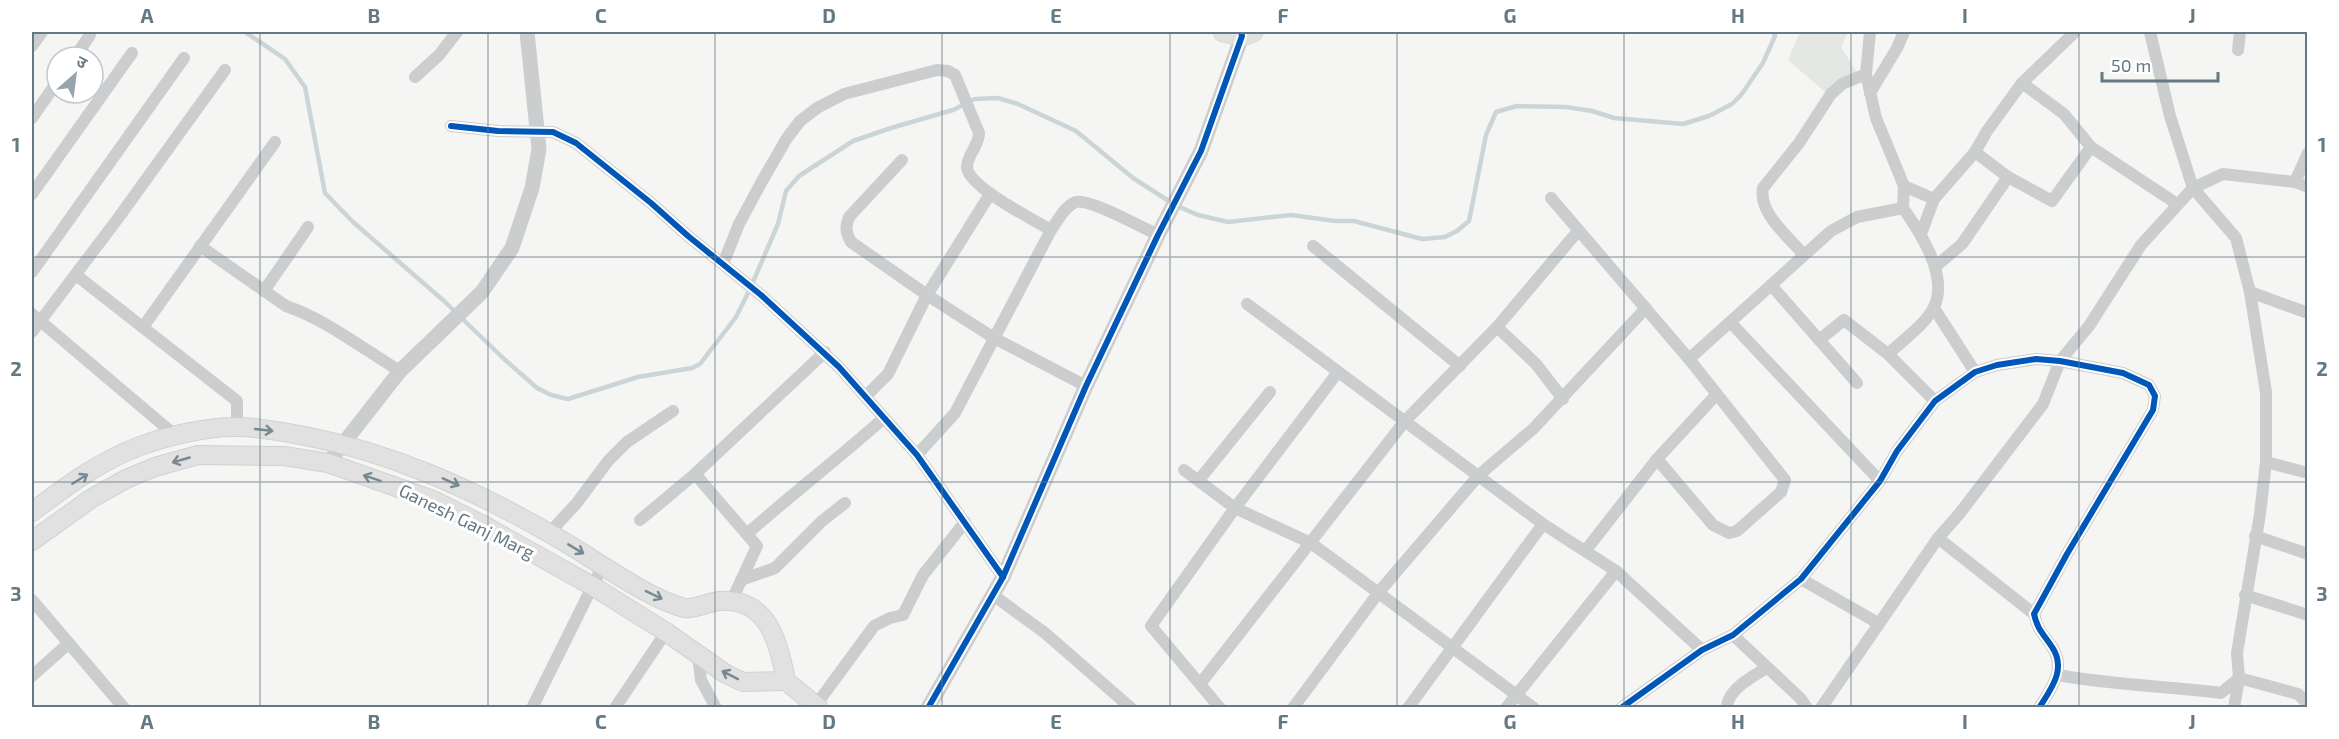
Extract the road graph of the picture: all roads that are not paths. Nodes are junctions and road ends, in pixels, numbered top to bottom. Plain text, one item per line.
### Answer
1 (42, 32) edge
2 (457, 32) edge
3 (526, 32) edge
4 (1870, 32) edge
5 (1904, 32) edge
6 (2075, 32) edge
7 (2150, 32) edge
8 (2240, 32) edge
9 (1240, 33) edge
10 (90, 35) dead end
11 (83, 45) edge
12 (32, 46) edge
13 (2238, 50) dead end
14 (132, 53) dead end
15 (184, 58) dead end
16 (225, 70) dead end
17 (1866, 74) junction
18 (416, 77) dead end
19 (2022, 83) junction
20 (1870, 93) junction
21 (45, 99) edge
22 (32, 118) edge
23 (451, 126) dead end
24 (538, 133) junction
25 (275, 142) dead end
26 (2091, 147) junction
27 (1975, 152) junction
28 (2307, 153) edge
29 (902, 160) dead end
30 (2008, 177) junction
31 (2295, 182) junction
32 (1904, 186) junction
33 (2307, 187) edge
34 (2193, 188) junction
35 (32, 194) edge
36 (990, 194) junction
37 (1551, 198) dead end
38 (1934, 199) junction
39 (2177, 204) junction
40 (1903, 208) junction
41 (308, 227) dead end
42 (1051, 230) junction
43 (1578, 231) junction
44 (1921, 234) junction
45 (1158, 235) junction
46 (200, 246) junction
47 (1313, 246) dead end
48 (1803, 254) junction
49 (727, 267) junction
50 (1935, 267) junction
51 (32, 272) edge
52 (76, 275) junction
53 (1771, 285) junction
54 (264, 291) junction
55 (2250, 292) junction
56 (927, 295) junction
57 (1247, 304) dead end
58 (1646, 308) junction
59 (1934, 308) junction
60 (2307, 313) edge
61 (36, 318) edge
62 (1731, 323) junction
63 (143, 327) junction
64 (1497, 327) junction
65 (32, 332) edge
66 (994, 338) junction
67 (1819, 340) junction
68 (825, 352) junction
69 (1888, 354) junction
70 (1689, 359) junction
71 (2060, 361) junction
72 (1460, 366) junction
73 (400, 371) junction
74 (1338, 372) junction
75 (1975, 372) junction
76 (1857, 383) dead end
77 (1086, 386) junction
78 (1270, 392) dead end
79 (1716, 395) junction
80 (866, 396) junction
81 (1563, 399) junction
82 (1935, 401) junction
83 (673, 411) dead end
84 (884, 418) junction
85 (1405, 421) junction
86 (237, 427) junction
87 (176, 436) junction
88 (344, 443) junction
89 (917, 455) junction
90 (1657, 459) junction
91 (2266, 462) junction
92 (328, 463) junction
93 (1184, 470) dead end
94 (2307, 472) edge
95 (695, 474) junction
96 (1479, 476) junction
97 (1199, 480) junction
98 (1880, 481) junction
99 (845, 503) dead end
100 (1235, 508) junction
101 (32, 512) edge
102 (640, 520) dead end
103 (965, 522) junction
104 (1543, 524) junction
105 (549, 533) junction
106 (747, 534) junction
107 (2255, 536) junction
108 (1938, 538) junction
109 (32, 541) edge
110 (1311, 543) junction
111 (1586, 550) junction
112 (2307, 554) edge
113 (603, 565) junction
114 (1616, 571) junction
115 (1003, 577) junction
116 (1801, 579) junction
117 (741, 580) junction
118 (594, 587) junction
119 (1378, 592) junction
120 (993, 595) junction
121 (2245, 595) junction
122 (32, 600) edge
123 (732, 600) junction
124 (2034, 614) junction
125 (2307, 615) edge
126 (1878, 623) junction
127 (666, 632) junction
128 (1733, 635) junction
129 (68, 644) junction
130 (1451, 647) junction
131 (1702, 650) junction
132 (698, 656) junction
133 (1766, 668) junction
134 (2058, 675) junction
135 (32, 676) edge
136 (2239, 678) junction
137 (786, 681) junction
138 (1200, 684) junction
139 (1517, 694) junction
140 (2307, 704) edge
141 (818, 706) edge
142 (124, 708) edge
143 (532, 708) edge
144 (615, 708) edge
145 (716, 708) edge
146 (928, 708) edge
147 (1131, 708) edge
148 (1220, 708) edge
149 (1293, 708) edge
150 (1408, 708) edge
151 (1506, 708) edge
152 (1534, 708) edge
153 (1621, 708) edge
154 (1727, 708) edge
155 (1807, 708) edge
156 (1821, 708) edge
157 (2039, 708) edge
158 (2234, 708) edge

1 - 12 street
2 - 18 street
3 - 24 street
4 - 17 street
5 - 20 street
6 - 19 street
7 - 34 street
8 - 13 street
9 - 45 street
10 - 11 street
14 - 35 street
15 - 51 street
16 - 52 street
17 - 20 street
17 - 48 street
19 - 26 street
19 - 27 street
20 - 32 street
21 - 22 street
23 - 24 street
24 - 49 street
24 - 73 street
25 - 46 street
26 - 30 street
26 - 39 street
27 - 30 street
27 - 38 street
28 - 31 street
29 - 56 street
30 - 50 street
31 - 33 street
31 - 34 street
32 - 38 street
32 - 40 street
34 - 39 street
34 - 55 street
36 - 42 street
36 - 49 street
36 - 56 street
37 - 43 street
38 - 44 street
39 - 71 street
40 - 44 street
40 - 48 street
41 - 54 street
42 - 45 street
42 - 66 street
43 - 58 street
43 - 64 street
44 - 50 street
45 - 77 street
46 - 54 street
46 - 63 street
47 - 72 street
48 - 53 street
49 - 68 street
50 - 59 street
52 - 61 street
52 - 63 street
53 - 62 street
53 - 67 street
54 - 73 street
55 - 60 street
55 - 91 street
56 - 66 street
56 - 80 street
57 - 74 street
58 - 70 street
58 - 81 street
59 - 69 street
59 - 75 street
61 - 65 street
61 - 87 street
62 - 70 street
62 - 98 street
63 - 86 street
64 - 72 street
64 - 81 street
66 - 77 street
66 - 89 street
67 - 69 street
67 - 76 street
68 - 80 street
68 - 95 street
69 - 82 street
70 - 79 street
71 - 75 street
71 - 108 street
71 - 124 street
72 - 85 street
73 - 88 street
74 - 85 street
74 - 100 street
75 - 82 street
77 - 115 street
78 - 97 street
79 - 90 street
79 - 90 street
80 - 84 street
81 - 96 street
82 - 98 street
83 - 105 street
84 - 89 street
84 - 106 street
85 - 96 street
85 - 110 street
86 - 87 main road
86 -> 88 main road
101 -> 87 main road
88 - 92 street
88 -> 105 main road
89 - 103 street
90 - 111 street
91 - 94 street
91 - 107 street
92 -> 109 main road, Ganesh Ganj Marg
118 -> 92 main road, Ganesh Ganj Marg
93 - 97 street
95 - 102 street
95 - 106 street
96 - 104 street
96 - 119 street
97 - 100 street
98 - 116 street
99 - 117 street
100 - 110 street
100 - 138 street
103 - 115 street
103 - 141 street
104 - 111 street
104 - 130 street
105 -> 113 main road
106 - 117 street
107 - 112 street
107 - 121 street
108 - 124 street
108 - 126 street
110 - 119 street
110 - 138 street
111 - 114 street
113 - 118 street
113 -> 123 main road
114 - 131 street
114 - 139 street
115 - 120 street
116 - 126 street
116 - 128 street
117 - 123 street
118 - 127 main road, Ganesh Ganj Marg
118 - 143 street
119 - 130 street
119 - 149 street
120 - 146 street
120 - 147 street
121 - 125 street
121 - 136 street
122 - 129 street
123 - 137 main road
124 - 134 street
126 - 156 street
127 - 132 main road, Ganesh Ganj Marg
127 - 144 street
128 - 131 street
128 - 133 street
129 - 135 street
129 - 142 street
130 - 139 street
130 - 150 street
131 - 153 street
137 -> 132 main road, Ganesh Ganj Marg
132 - 145 street
133 - 154 street
133 - 155 street
134 - 136 street
134 - 157 street
136 - 140 street
136 - 158 street
137 - 141 main road
138 - 148 street
139 - 151 street
139 - 152 street

